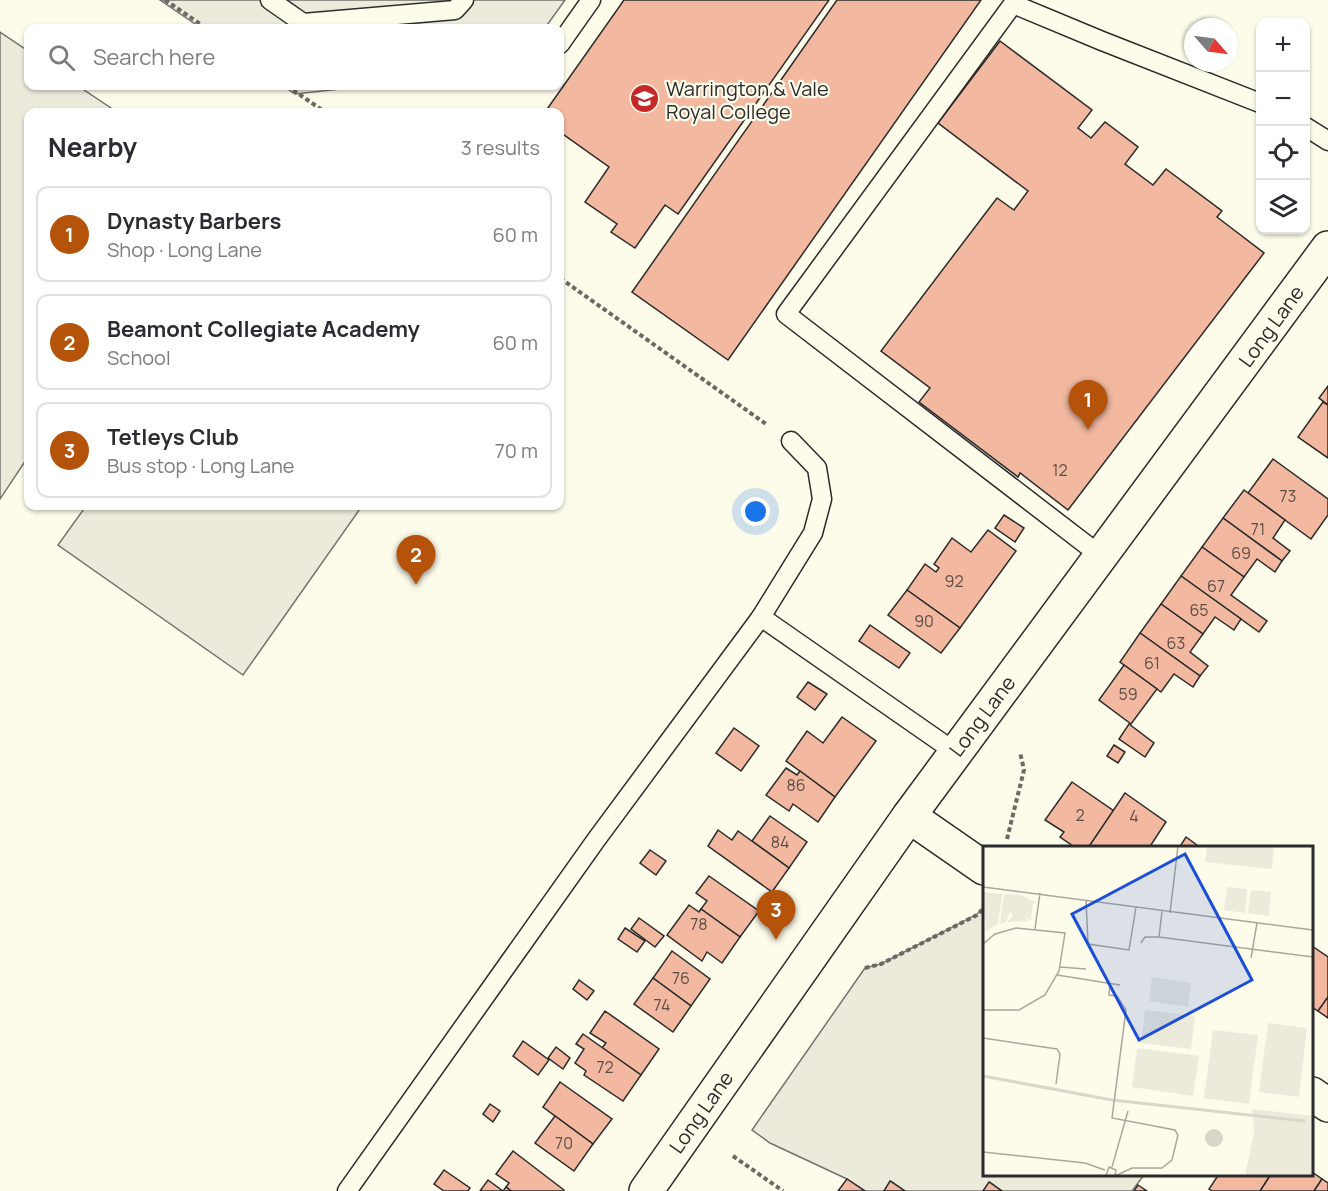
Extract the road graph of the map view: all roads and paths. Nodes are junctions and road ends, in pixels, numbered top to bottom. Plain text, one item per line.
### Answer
1 (165, 0) edge
2 (270, 0) edge
3 (464, 0) edge
4 (584, 2) edge
5 (200, 24) edge
6 (564, 37) edge
7 (293, 90) edge
8 (1256, 101) edge
9 (319, 108) edge
10 (1310, 130) edge
11 (1328, 141) edge
12 (1328, 248) edge
13 (564, 281) edge
14 (791, 441) joint
15 (1101, 556) junction
16 (761, 616) junction
17 (955, 752) junction
18 (1020, 752) dead end
19 (909, 816) junction
20 (1002, 846) edge
21 (983, 853) edge
22 (983, 909) edge
23 (865, 968) dead end
24 (1313, 1095) edge
25 (1328, 1105) edge
26 (733, 1156) dead end
27 (347, 1191) edge
28 (646, 1191) edge
29 (783, 1191) edge

1 - 5 path
2 - 3 lane
4 - 6 lane
7 - 9 path
8 - 15 lane
10 - 11 lane
12 - 15 main road, Long Lane
13 - 14 path
14 - 16 lane
15 - 17 main road, Long Lane
16 - 17 lane
16 - 27 lane
17 - 19 main road, Long Lane
18 - 20 path
19 - 21 main road
19 - 28 main road, Long Lane
22 - 23 path
24 - 25 main road
26 - 29 path

